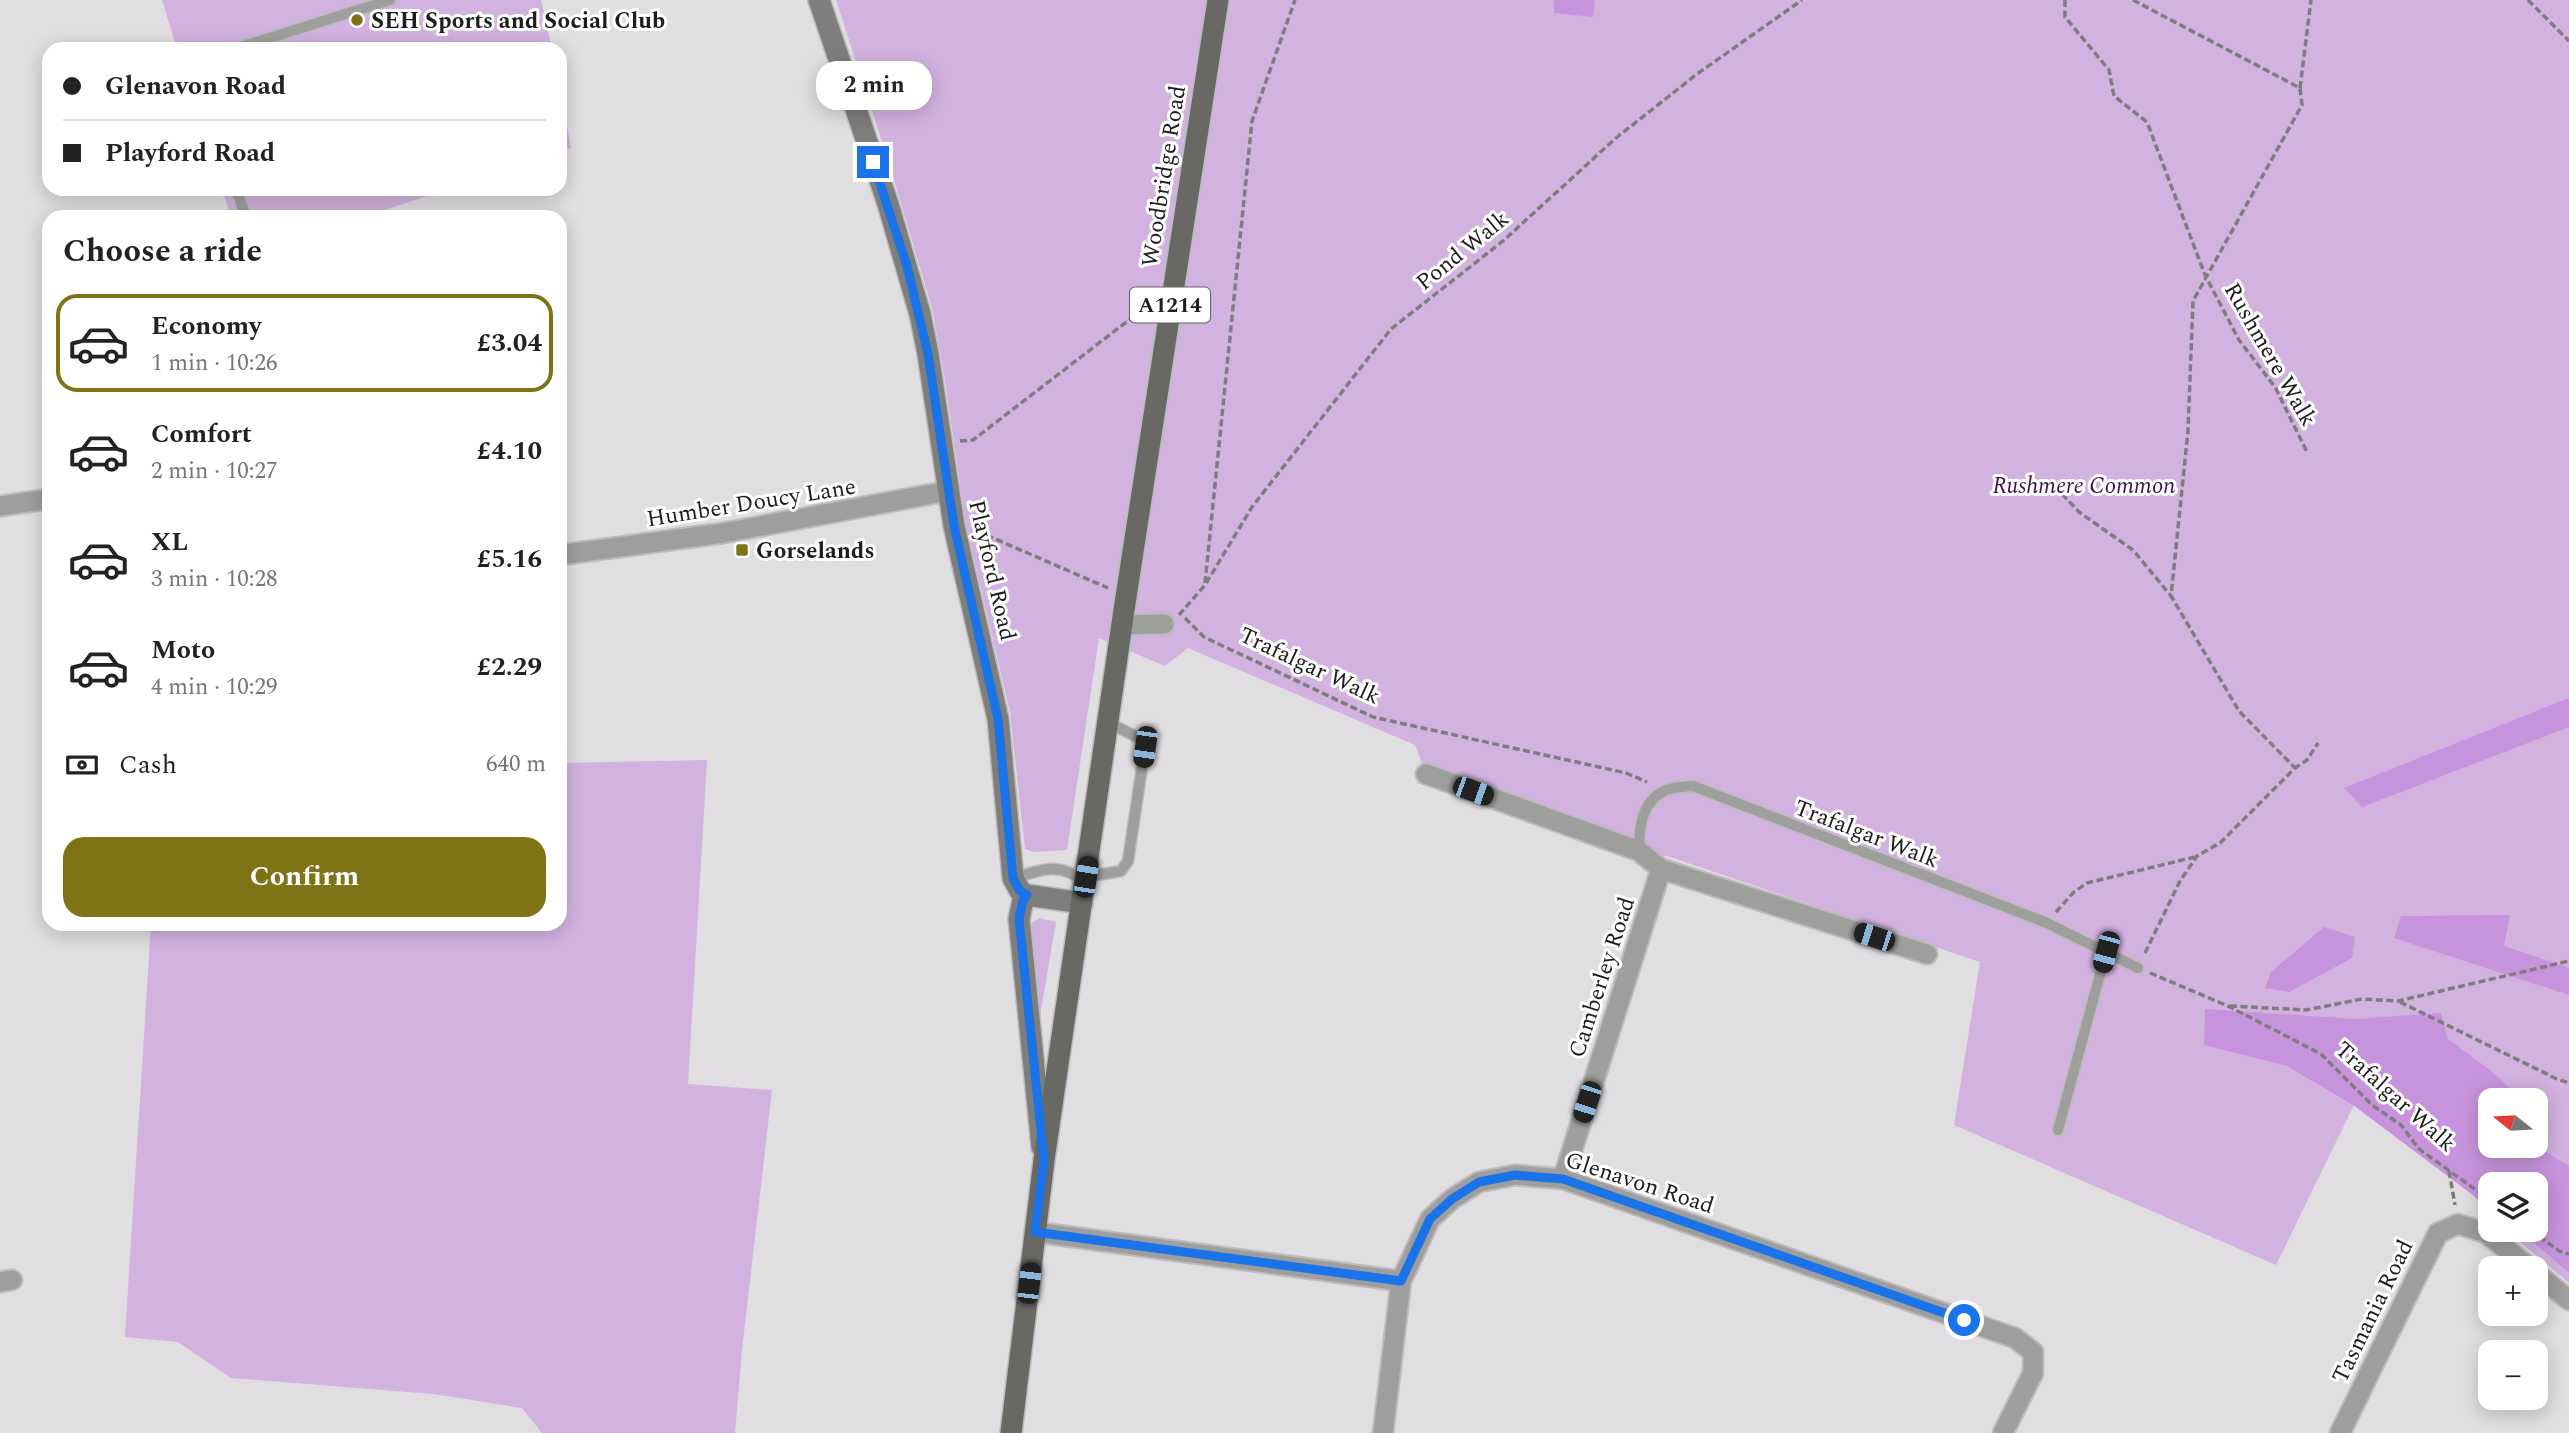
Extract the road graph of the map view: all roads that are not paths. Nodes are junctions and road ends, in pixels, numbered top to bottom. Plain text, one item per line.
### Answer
1 (390, 0) edge
2 (819, 0) edge
3 (1218, 0) edge
4 (256, 42) edge
5 (948, 491) junction
6 (42, 500) edge
7 (0, 506) edge
8 (567, 554) edge
9 (1123, 618) junction
10 (1170, 620) road end
11 (1109, 723) junction
12 (1426, 774) dead end
13 (1639, 851) junction
14 (1661, 869) junction
15 (1020, 887) junction
16 (1084, 888) junction
17 (2106, 952) junction
18 (1927, 954) dead end
19 (2138, 968) road end
20 (2058, 1130) dead end
21 (1044, 1160) junction
22 (1563, 1179) junction
23 (1035, 1232) junction
24 (2515, 1256) edge
25 (1401, 1281) junction
26 (2548, 1283) edge
27 (2569, 1300) edge
28 (1011, 1433) edge
29 (1383, 1433) edge
30 (2003, 1433) edge
31 (2340, 1433) edge

1 - 4 lane
2 - 5 street, Playford Road
3 - 9 main road, Woodbridge Road / A1214
5 - 8 street, Humber Doucy Lane
5 - 15 street, Playford Road
6 - 7 street
9 - 10 street
9 - 11 main road, A1214
11 - 16 main road, A1214
11 - 16 lane
12 - 13 street
13 - 14 street
13 - 17 lane, Trafalgar Walk
14 - 18 street
14 - 22 street, Camberley Road
15 - 16 street
15 - 16 lane
15 - 21 street, Playford Road
16 - 21 main road, A1214
17 - 19 lane, Trafalgar Walk
17 - 20 lane
21 - 23 main road, A1214
22 - 25 street, Glenavon Road
22 - 30 street, Glenavon Road
23 - 25 street
23 - 28 main road, A1214
24 - 31 street, Tasmania Road
25 - 29 street, Glenavon Road
26 - 27 street

